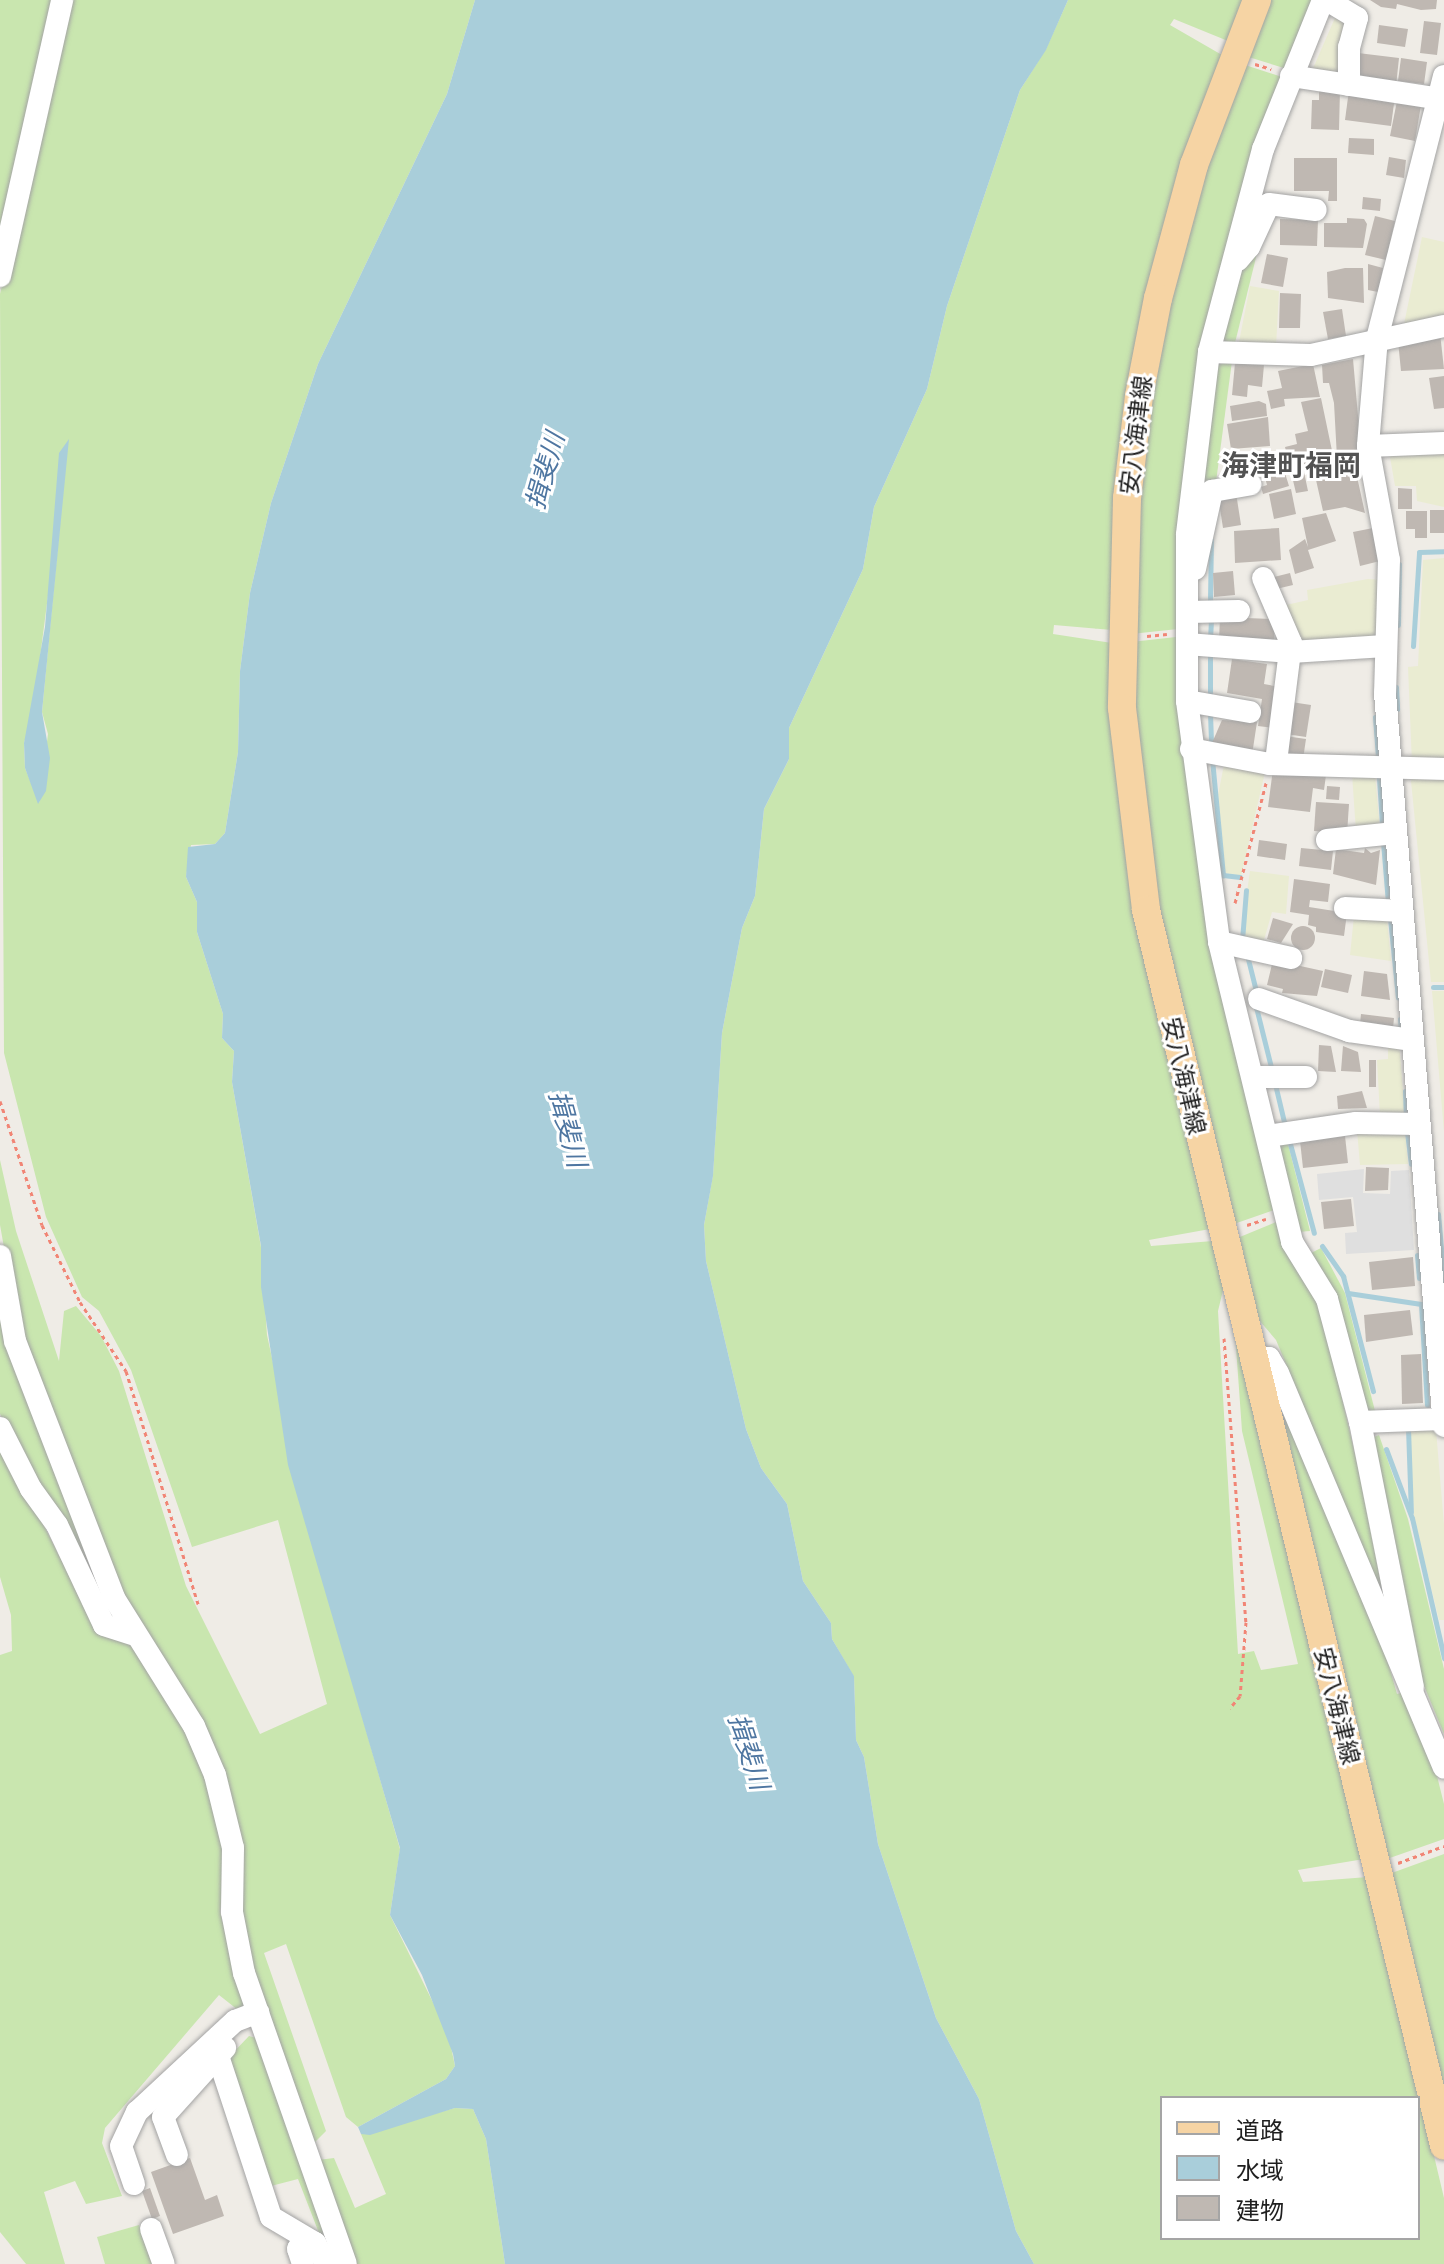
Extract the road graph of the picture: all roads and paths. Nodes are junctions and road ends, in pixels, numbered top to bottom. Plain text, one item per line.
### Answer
1 (62, 0) edge
2 (1257, 0) edge
3 (1325, 0) edge
4 (1233, 56) junction
5 (1291, 76) junction
6 (1444, 76) edge
7 (1349, 85) junction
8 (1440, 102) edge
9 (1316, 210) dead end
10 (1229, 270) junction
11 (0, 276) edge
12 (1444, 326) edge
13 (1377, 338) junction
14 (1209, 352) junction
15 (1444, 443) edge
16 (1368, 446) junction
17 (1250, 484) dead end
18 (1263, 578) dead end
19 (1187, 583) junction
20 (1239, 611) dead end
21 (1187, 629) junction
22 (1121, 639) junction
23 (1385, 646) junction
24 (1291, 652) junction
25 (1187, 701) junction
26 (1250, 712) dead end
27 (1191, 749) junction
28 (1273, 763) junction
29 (1444, 769) edge
30 (1390, 770) junction
31 (1395, 833) junction
32 (1327, 840) dead end
33 (1345, 908) dead end
34 (1402, 911) junction
35 (1221, 942) junction
36 (1291, 958) dead end
37 (1259, 999) dead end
38 (1412, 1040) junction
39 (1253, 1077) junction
40 (1306, 1077) dead end
41 (0, 1101) edge
42 (1419, 1124) junction
43 (1268, 1136) junction
44 (1434, 1201) edge
45 (1285, 1212) junction
46 (1223, 1234) junction
47 (0, 1256) edge
48 (1223, 1326) dead end
49 (1255, 1358) junction
50 (1443, 1419) edge
51 (1360, 1422) junction
52 (1444, 1426) edge
53 (0, 1428) edge
54 (198, 1604) dead end
55 (134, 1635) junction
56 (1413, 1687) junction
57 (1230, 1708) dead end
58 (1444, 1768) edge
59 (1444, 1846) edge
60 (1379, 1870) junction
61 (258, 2012) junction
62 (218, 2056) junction
63 (1444, 2146) edge
64 (177, 2155) dead end
65 (134, 2184) dead end
66 (151, 2229) dead end
67 (315, 2243) junction
68 (164, 2264) edge
69 (303, 2264) edge
70 (326, 2264) edge
71 (346, 2264) edge

1 - 11 street
2 - 4 main road, 安八海津線
3 - 5 street
3 - 7 street
4 - 5 path
4 - 22 main road, 安八海津線
5 - 7 street
5 - 10 street
6 - 8 street
7 - 8 street
8 - 13 street
9 - 10 street
10 - 14 street
12 - 13 street
13 - 14 street
13 - 16 street
14 - 19 street
15 - 16 street
16 - 23 street
17 - 19 street
18 - 24 street
19 - 21 street
20 - 21 street
21 - 22 path
21 - 24 street
21 - 25 street
22 - 46 main road, 安八海津線
23 - 24 street
23 - 30 street
24 - 28 street
25 - 26 street
25 - 27 street
27 - 28 street
27 - 35 street
28 - 30 street
28 - 35 path
29 - 30 street
30 - 31 street
31 - 32 street
31 - 34 street
33 - 34 street
34 - 38 street
35 - 36 street
35 - 39 street
37 - 38 street
38 - 42 street
39 - 40 street
39 - 43 street
41 - 54 path
42 - 43 street
42 - 44 street
43 - 45 street
44 - 50 street
45 - 46 path
45 - 51 street
46 - 49 main road, 安八海津線
47 - 55 street
48 - 57 path
49 - 56 street
49 - 60 main road, 安八海津線
50 - 51 street
50 - 52 street
51 - 56 street
53 - 55 street
55 - 61 street
56 - 58 street
59 - 60 path
60 - 63 main road, 安八海津線
61 - 62 street
61 - 65 street
61 - 71 street
62 - 64 street
62 - 67 street
66 - 68 street
67 - 69 street
67 - 70 street

